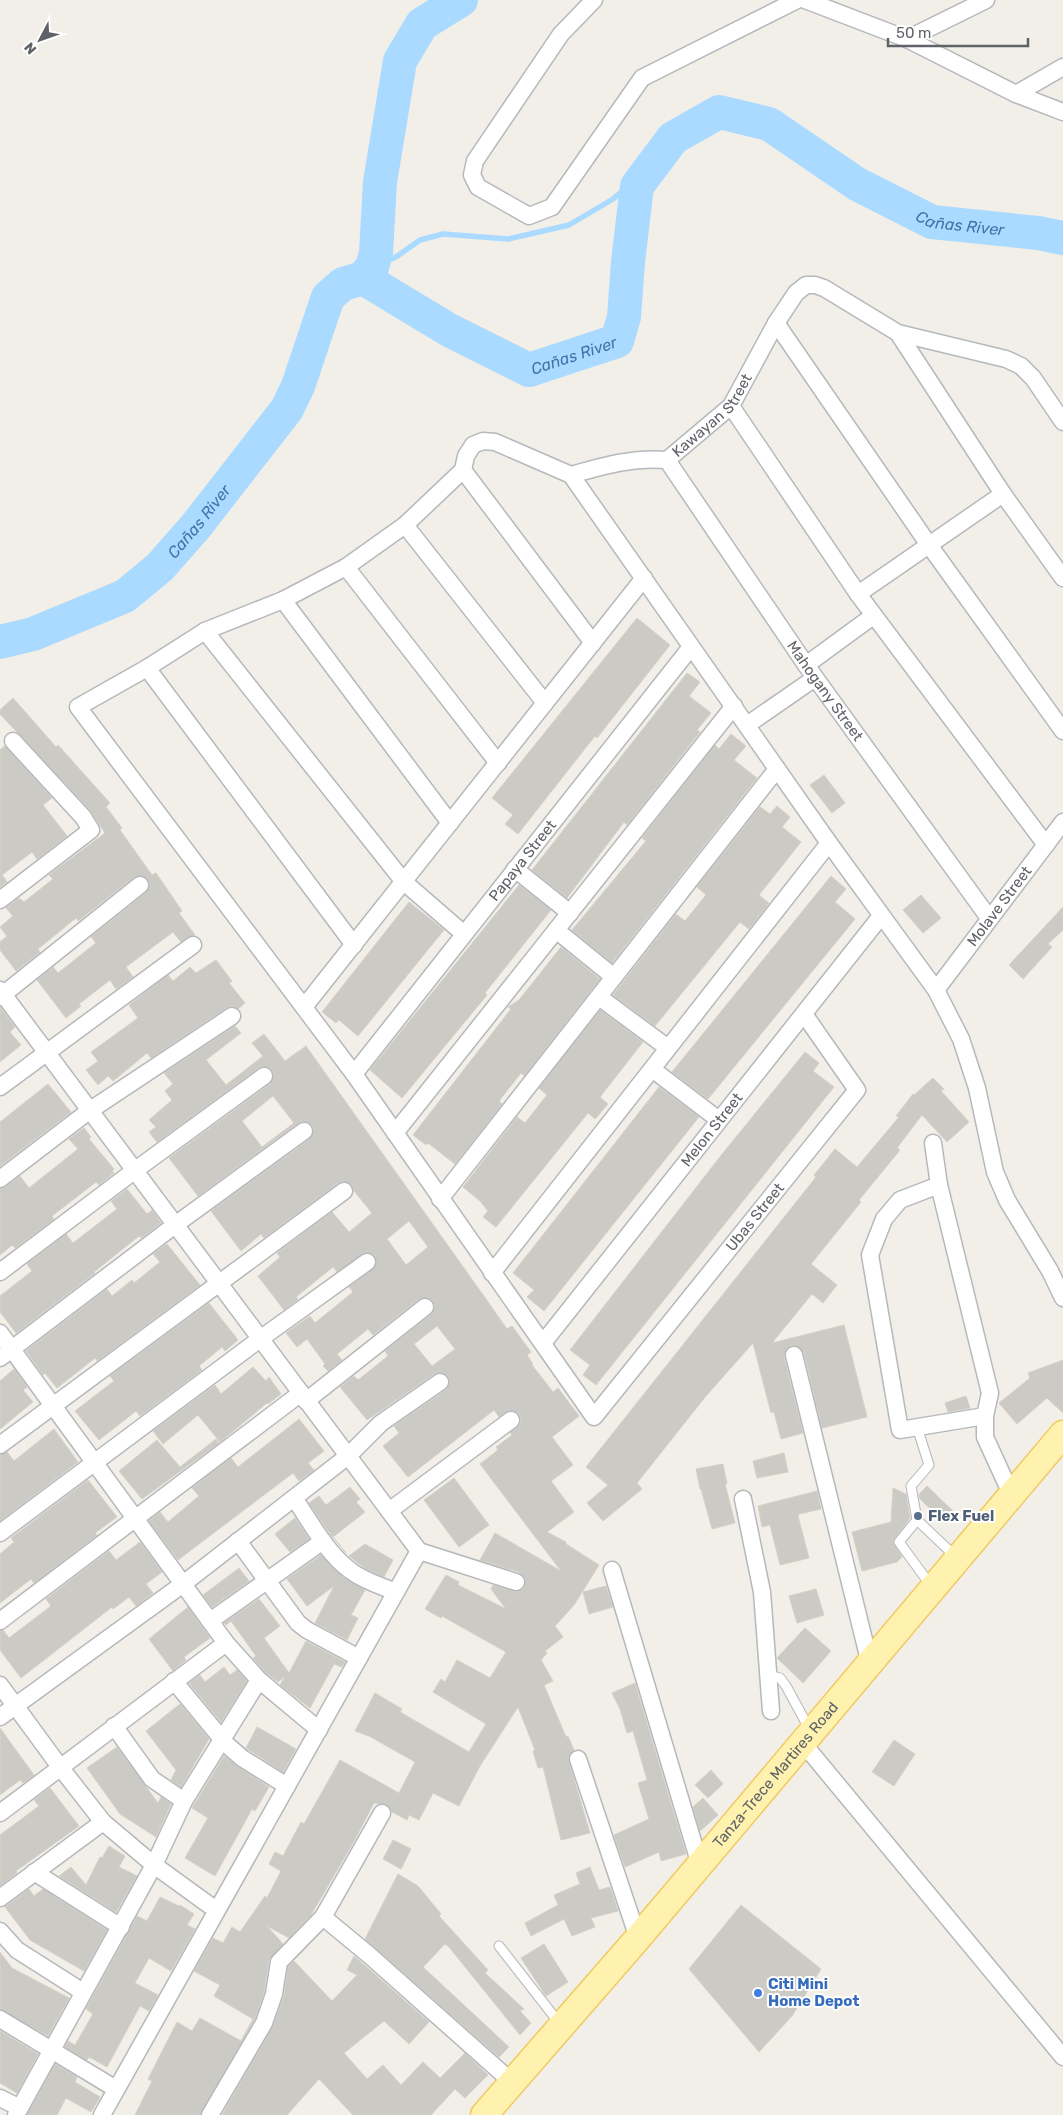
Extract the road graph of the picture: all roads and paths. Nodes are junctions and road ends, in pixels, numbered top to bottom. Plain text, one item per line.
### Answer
1 (594, 0) edge
2 (797, 0) edge
3 (805, 0) edge
4 (986, 0) edge
5 (907, 39) junction
6 (1063, 67) edge
7 (1016, 94) junction
8 (1063, 112) edge
9 (776, 323) junction
10 (898, 332) junction
11 (731, 406) junction
12 (1063, 422) edge
13 (667, 460) junction
14 (463, 470) junction
15 (571, 475) junction
16 (1003, 494) junction
17 (405, 525) junction
18 (928, 545) junction
19 (346, 568) junction
20 (644, 578) junction
21 (1063, 578) edge
22 (858, 594) junction
23 (283, 600) junction
24 (873, 616) junction
25 (205, 631) junction
26 (593, 643) junction
27 (691, 647) junction
28 (147, 668) junction
29 (811, 672) junction
30 (546, 703) junction
31 (734, 706) junction
32 (747, 725) junction
33 (1063, 731) edge
34 (13, 741) dead end
35 (498, 763) junction
36 (777, 769) junction
37 (1063, 822) edge
38 (450, 823) junction
39 (829, 843) junction
40 (1046, 845) junction
41 (515, 869) junction
42 (404, 882) junction
43 (140, 885) dead end
44 (0, 900) edge
45 (570, 913) junction
46 (881, 916) junction
47 (989, 918) junction
48 (556, 930) junction
49 (464, 934) junction
50 (193, 945) dead end
51 (354, 945) junction
52 (614, 977) junction
53 (936, 990) junction
54 (1, 994) edge
55 (599, 996) junction
56 (304, 1008) junction
57 (804, 1014) junction
58 (232, 1016) dead end
59 (668, 1048) junction
60 (47, 1052) junction
61 (652, 1069) junction
62 (354, 1074) junction
63 (264, 1076) dead end
64 (0, 1087) edge
65 (90, 1111) junction
66 (719, 1120) junction
67 (304, 1131) dead end
68 (395, 1133) junction
69 (933, 1143) dead end
70 (134, 1171) junction
71 (0, 1179) edge
72 (939, 1185) junction
73 (344, 1191) dead end
74 (440, 1199) junction
75 (175, 1225) junction
76 (367, 1262) dead end
77 (0, 1272) edge
78 (492, 1273) junction
79 (218, 1283) junction
80 (1063, 1298) edge
81 (425, 1307) dead end
82 (0, 1333) edge
83 (260, 1339) junction
84 (543, 1342) junction
85 (6, 1354) edge
86 (794, 1355) dead end
87 (440, 1382) dead end
88 (304, 1397) junction
89 (52, 1406) junction
90 (984, 1416) junction
91 (511, 1420) dead end
92 (917, 1427) junction
93 (1063, 1434) edge
94 (0, 1445) edge
95 (348, 1456) junction
96 (95, 1461) junction
97 (1012, 1496) junction
98 (294, 1498) junction
99 (743, 1499) dead end
100 (390, 1511) junction
101 (137, 1519) junction
102 (917, 1520) junction
103 (0, 1532) edge
104 (238, 1541) junction
105 (323, 1541) junction
106 (419, 1551) junction
107 (959, 1559) junction
108 (612, 1570) dead end
109 (265, 1580) junction
110 (516, 1582) dead end
111 (183, 1584) junction
112 (934, 1589) junction
113 (396, 1592) junction
114 (0, 1621) edge
115 (210, 1621) junction
116 (226, 1643) junction
117 (359, 1658) junction
118 (870, 1664) junction
119 (767, 1675) junction
120 (259, 1680) junction
121 (174, 1681) junction
122 (0, 1685) edge
123 (16, 1706) junction
124 (770, 1711) dead end
125 (0, 1718) edge
126 (114, 1726) junction
127 (319, 1730) junction
128 (807, 1737) junction
129 (222, 1740) junction
130 (578, 1759) dead end
131 (60, 1768) junction
132 (287, 1786) junction
133 (184, 1801) junction
134 (0, 1813) edge
135 (382, 1813) dead end
136 (103, 1822) junction
137 (700, 1865) junction
138 (154, 1866) junction
139 (34, 1872) junction
140 (0, 1898) edge
141 (216, 1910) junction
142 (323, 1917) junction
143 (121, 1927) junction
144 (0, 1931) edge
145 (638, 1938) junction
146 (499, 1946) dead end
147 (83, 1992) junction
148 (0, 2019) edge
149 (562, 2026) junction
150 (50, 2050) junction
151 (1063, 2057) edge
152 (512, 2082) junction
153 (116, 2089) junction
154 (0, 2098) edge
155 (18, 2111) edge
156 (102, 2115) edge
157 (210, 2115) edge
158 (484, 2115) edge

1 - 2 street
3 - 5 street
4 - 5 street
5 - 7 street
6 - 7 street
7 - 8 street
9 - 10 street, Kawayan Street
9 - 11 street, Kawayan Street
9 - 18 street
10 - 12 street
10 - 16 street
11 - 13 street, Kawayan Street
11 - 22 street
13 - 15 street, Kawayan Street
13 - 29 street, Mahogany Street
14 - 15 street
14 - 17 street
14 - 26 street
15 - 20 street
16 - 18 street
16 - 21 street
17 - 19 street
17 - 30 street
18 - 22 street
18 - 33 street
19 - 23 street
19 - 35 street
20 - 26 street
20 - 27 street
22 - 24 street
23 - 25 street
23 - 38 street
24 - 29 street
24 - 40 street
25 - 28 street
25 - 42 street
26 - 30 street
27 - 31 street
27 - 41 street, Papaya Street
28 - 51 street
28 - 56 street
29 - 32 street
29 - 47 street, Mahogany Street
30 - 35 street
31 - 32 street
31 - 45 street
32 - 36 street
34 - 44 street
35 - 38 street
36 - 39 street
36 - 52 street
37 - 40 street, Molave Street
38 - 42 street
39 - 46 street
39 - 59 street
40 - 47 street, Molave Street
41 - 45 street
41 - 49 street, Papaya Street
42 - 49 street
42 - 51 street
43 - 54 street
45 - 48 street
46 - 53 street
46 - 57 street, Melon Street
47 - 53 street, Molave Street
48 - 52 street
48 - 68 street
49 - 62 street, Papaya Street
50 - 60 street
51 - 56 street
52 - 55 street
53 - 80 street
54 - 60 street
55 - 59 street
55 - 74 street
56 - 62 street
57 - 66 street, Melon Street
57 - 84 street, Ubas Street
58 - 65 street
59 - 61 street
60 - 64 street
60 - 65 street
61 - 66 street
61 - 78 street
62 - 68 street
63 - 70 street
65 - 70 street
65 - 71 street
66 - 84 street, Melon Street
67 - 75 street
68 - 74 street
69 - 72 street
70 - 75 street
70 - 77 street
72 - 90 street
72 - 92 street
73 - 79 street
74 - 78 street
75 - 79 street
75 - 85 street
76 - 83 street
78 - 84 street
79 - 83 street
79 - 89 street
81 - 88 street
82 - 85 street
83 - 88 street
83 - 96 street
85 - 89 street
86 - 118 street
87 - 95 street
88 - 95 street
88 - 101 street
89 - 94 street
89 - 96 street
90 - 92 street
90 - 97 street
91 - 100 street
92 - 102 lane
93 - 97 main road, Tanza-Trece Martires Road
95 - 98 street
95 - 100 street
96 - 101 street
96 - 103 street
97 - 107 main road, Tanza-Trece Martires Road
98 - 104 street
98 - 105 street
99 - 119 street
100 - 106 street
101 - 111 street
101 - 114 street
102 - 107 lane
102 - 112 lane
104 - 109 street
104 - 111 street
105 - 109 street
105 - 113 street
106 - 110 street
106 - 113 street
107 - 112 main road, Tanza-Trece Martires Road
108 - 137 street
109 - 115 street
109 - 117 street
111 - 115 street
111 - 123 street
112 - 118 main road, Tanza-Trece Martires Road
113 - 117 street
115 - 116 street
116 - 120 street
116 - 121 street
117 - 127 street
118 - 128 main road, Tanza-Trece Martires Road
119 - 124 street
119 - 128 lane
120 - 127 street
120 - 129 street
121 - 126 street
121 - 129 street
122 - 123 street
123 - 125 street
123 - 131 street
126 - 131 street
126 - 133 street
127 - 132 street
128 - 137 main road, Tanza-Trece Martires Road
128 - 151 street
129 - 132 street
129 - 133 street
130 - 145 street
131 - 134 street
131 - 136 street
132 - 141 street
133 - 138 street
135 - 142 street
136 - 138 street
136 - 139 street
137 - 145 main road, Tanza-Trece Martires Road
138 - 141 street
138 - 143 street
139 - 140 street
139 - 143 street
141 - 153 street
142 - 152 street
142 - 157 street
143 - 147 street
144 - 147 street
145 - 149 main road, Tanza-Trece Martires Road
146 - 149 lane
147 - 150 street
148 - 150 street
149 - 152 main road, Tanza-Trece Martires Road
150 - 153 street
150 - 155 street
152 - 158 main road, Tanza-Trece Martires Road
153 - 156 street
154 - 155 street

